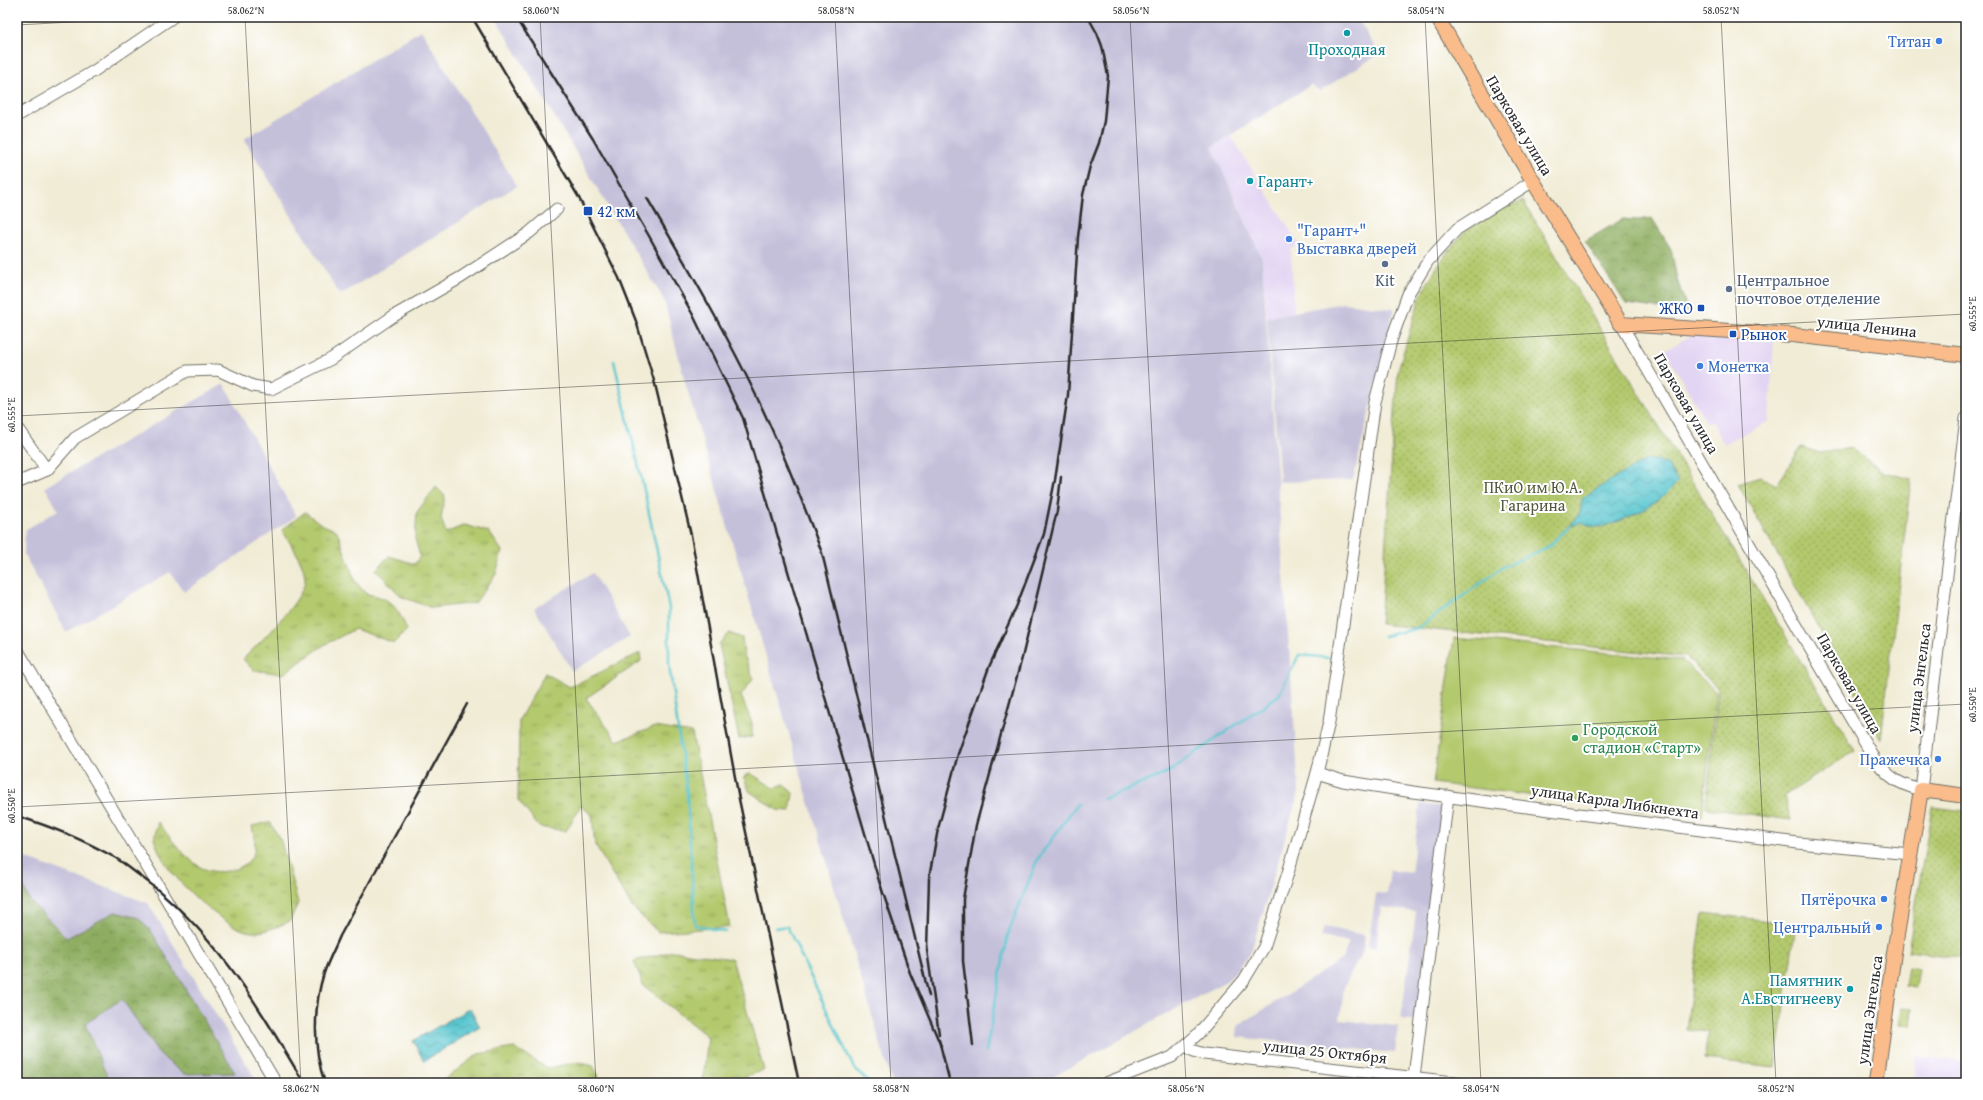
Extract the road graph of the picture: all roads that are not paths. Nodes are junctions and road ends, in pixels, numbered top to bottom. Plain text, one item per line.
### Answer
1 (173, 17) edge
2 (1437, 17) edge
3 (17, 116) edge
4 (1533, 181) junction
5 (557, 209) dead end
6 (1620, 324) junction
7 (1966, 354) edge
8 (1966, 418) edge
9 (17, 428) edge
10 (47, 470) junction
11 (17, 483) edge
12 (17, 649) edge
13 (1317, 773) junction
14 (1921, 790) junction
15 (1448, 796) junction
16 (1966, 796) edge
17 (1910, 854) junction
18 (1186, 1046) junction
19 (1414, 1077) junction
20 (276, 1083) edge
21 (1106, 1083) edge
22 (1463, 1083) edge
23 (1876, 1083) edge

1 - 3 street
2 - 4 main road, Парковая улица
4 - 6 main road, Парковая улица
4 - 13 street
5 - 10 street
6 - 7 main road, улица Ленина
6 - 14 street, Парковая улица
8 - 14 street, улица Энгельса
9 - 10 street
10 - 11 street
12 - 20 street
13 - 15 street, улица Карла Либкнехта
13 - 18 street
14 - 16 main road
14 - 17 main road, улица Энгельса
15 - 17 street, улица Карла Либкнехта
15 - 19 street
17 - 23 main road, улица Энгельса
18 - 19 street, улица 25 Октября
18 - 21 street
19 - 22 street, улица 25 Октября

